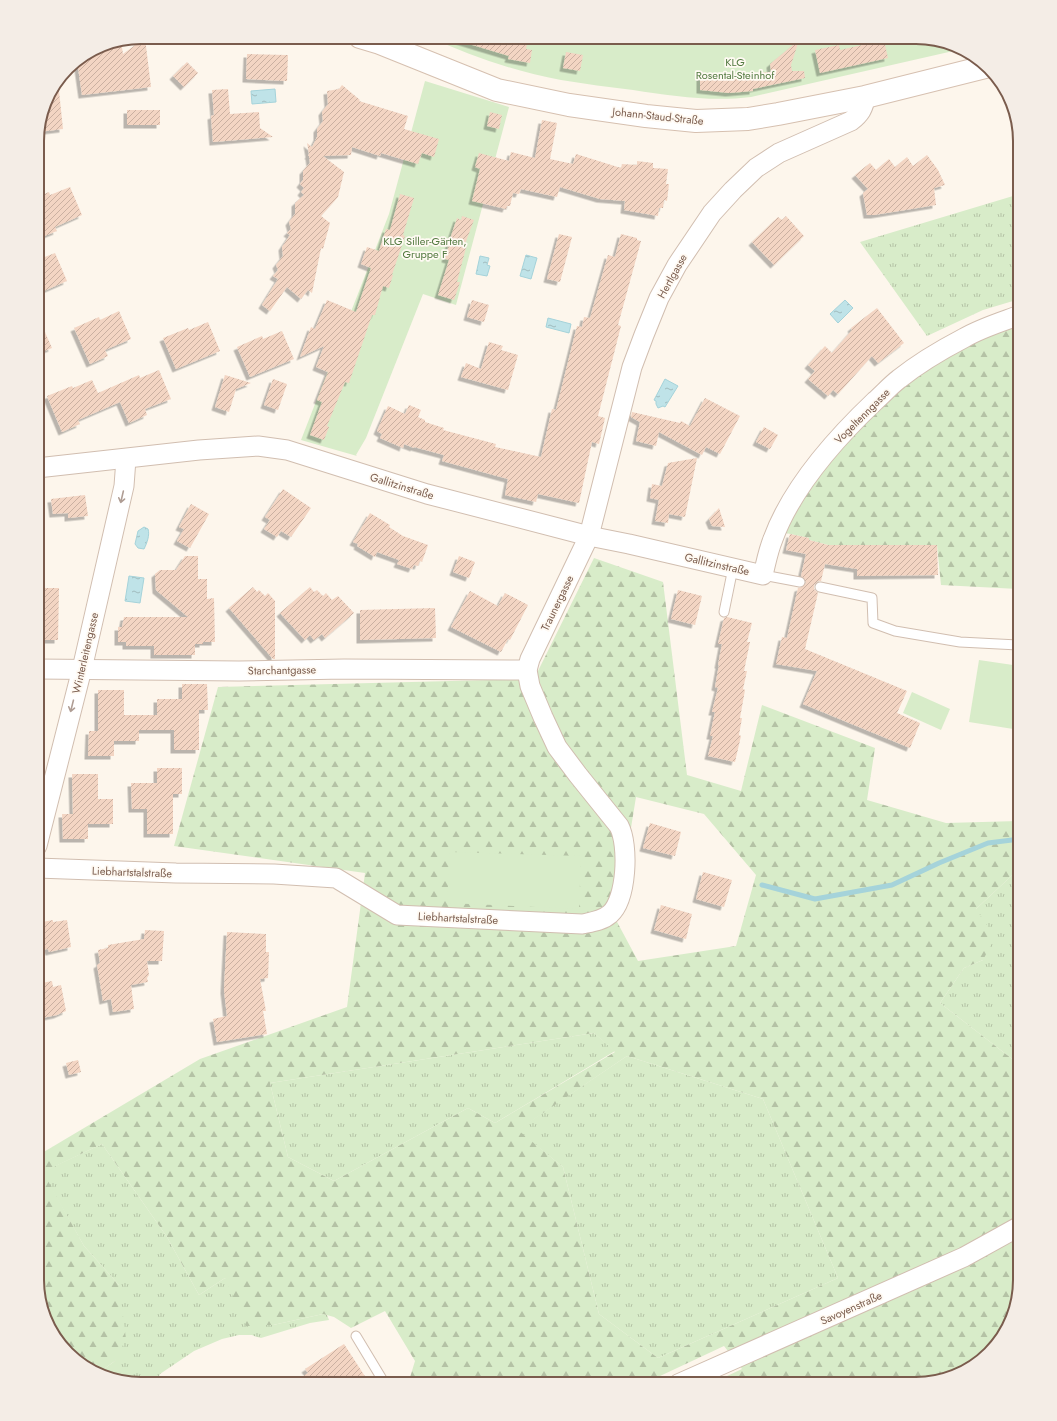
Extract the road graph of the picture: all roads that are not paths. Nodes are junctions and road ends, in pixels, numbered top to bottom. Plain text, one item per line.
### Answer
1 (382, 44) edge
2 (980, 68) edge
3 (865, 97) junction
4 (1013, 318) edge
5 (126, 459) junction
6 (44, 467) edge
7 (589, 536) junction
8 (733, 568) junction
9 (764, 575) junction
10 (800, 582) dead end
11 (820, 587) dead end
12 (724, 612) dead end
13 (1013, 645) edge
14 (44, 669) edge
15 (82, 669) junction
16 (527, 670) junction
17 (44, 818) edge
18 (44, 868) edge
19 (1013, 1230) edge
20 (356, 1336) dead end
21 (381, 1377) edge
22 (694, 1377) edge

1 - 3 street, Johann-Staud-Straße
2 - 3 street, Johann-Staud-Straße
3 - 7 street, Hertlgasse
4 - 9 street, Vogeltenngasse
5 - 6 street, Gallitzinstraße
5 - 7 street, Gallitzinstraße
5 -> 15 street, Winterleitengasse
7 - 8 street, Gallitzinstraße
7 - 16 street, Traunergasse
8 - 9 street, Gallitzinstraße
8 - 12 lane
9 - 10 lane
11 - 13 lane
14 - 15 street, Starchantgasse
15 - 16 street, Starchantgasse
15 -> 17 street, Winterleitengasse
16 - 18 street, Liebhartstalstraße
19 - 22 street, Savoyenstraße
20 - 21 lane

